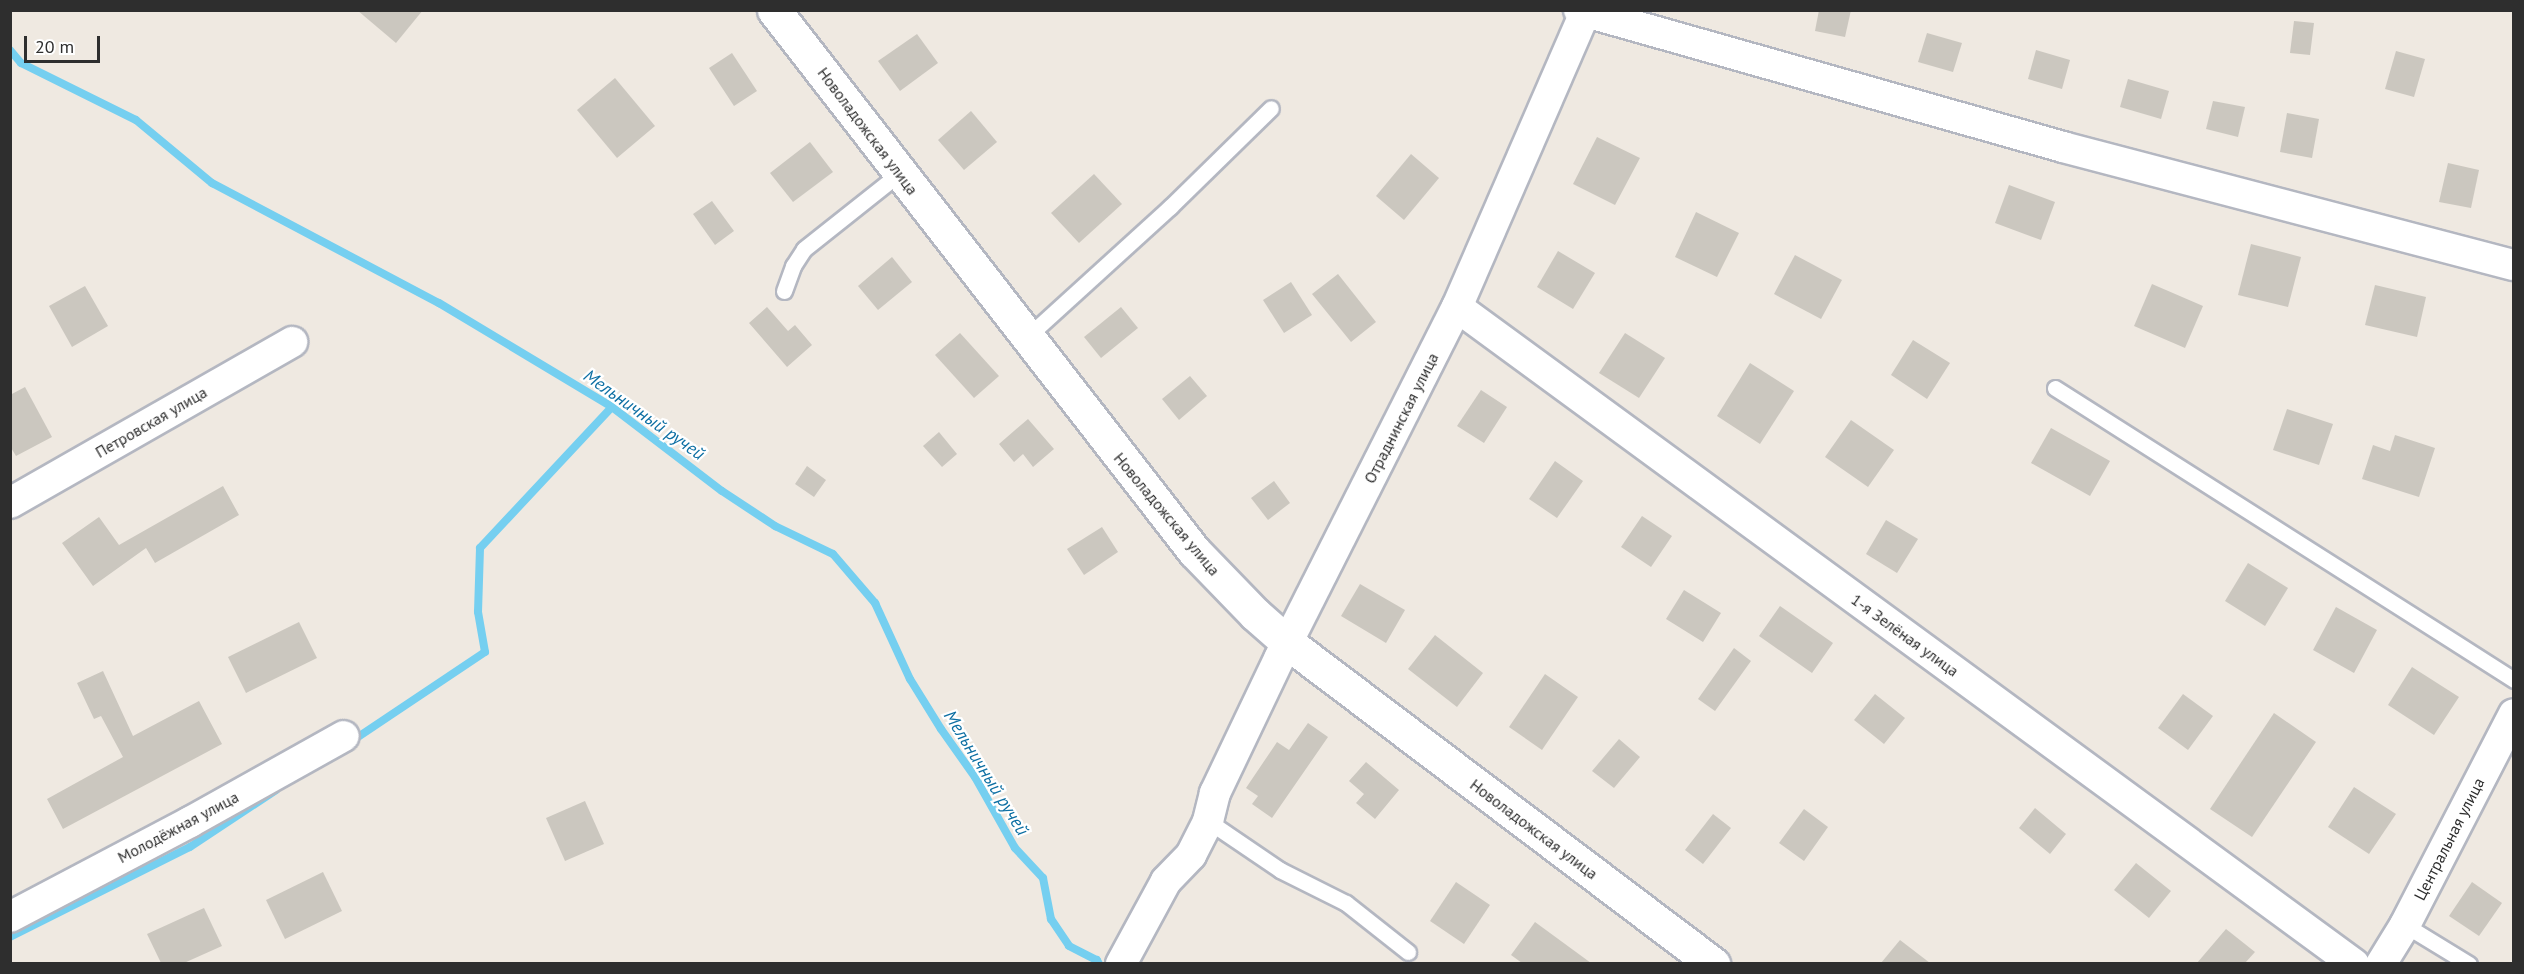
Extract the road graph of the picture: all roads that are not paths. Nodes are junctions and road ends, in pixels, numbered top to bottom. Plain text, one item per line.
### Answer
1 (774, 10) edge
2 (1584, 12) edge
3 (1271, 108) dead end
4 (900, 173) junction
5 (2514, 265) edge
6 (784, 291) dead end
7 (1457, 307) junction
8 (1026, 338) junction
9 (292, 342) dead end
10 (2055, 388) dead end
11 (10, 502) edge
12 (1288, 643) junction
13 (2514, 680) edge
14 (2514, 714) edge
15 (344, 736) dead end
16 (1208, 820) junction
17 (10, 916) edge
18 (2405, 924) junction
19 (1407, 952) dead end
20 (1121, 963) edge
21 (1713, 963) edge
22 (2354, 963) edge
23 (2381, 963) edge
24 (2469, 963) edge

1 - 4 street, Новоладожская улица
2 - 5 street
2 - 7 street, Отраднинская улица
3 - 8 lane
4 - 6 lane
4 - 8 street, Новоладожская улица
7 - 12 street, Отраднинская улица
7 - 22 street, 1-я Зелёная улица
8 - 12 street, Новоладожская улица
9 - 11 street, Петровская улица
10 - 13 lane
12 - 16 street, Отраднинская улица
12 - 21 street, Новоладожская улица
14 - 18 street, Центральная улица
15 - 17 street, Молодёжная улица
16 - 19 lane
16 - 20 street, Отраднинская улица
18 - 23 street, Центральная улица
18 - 24 lane

